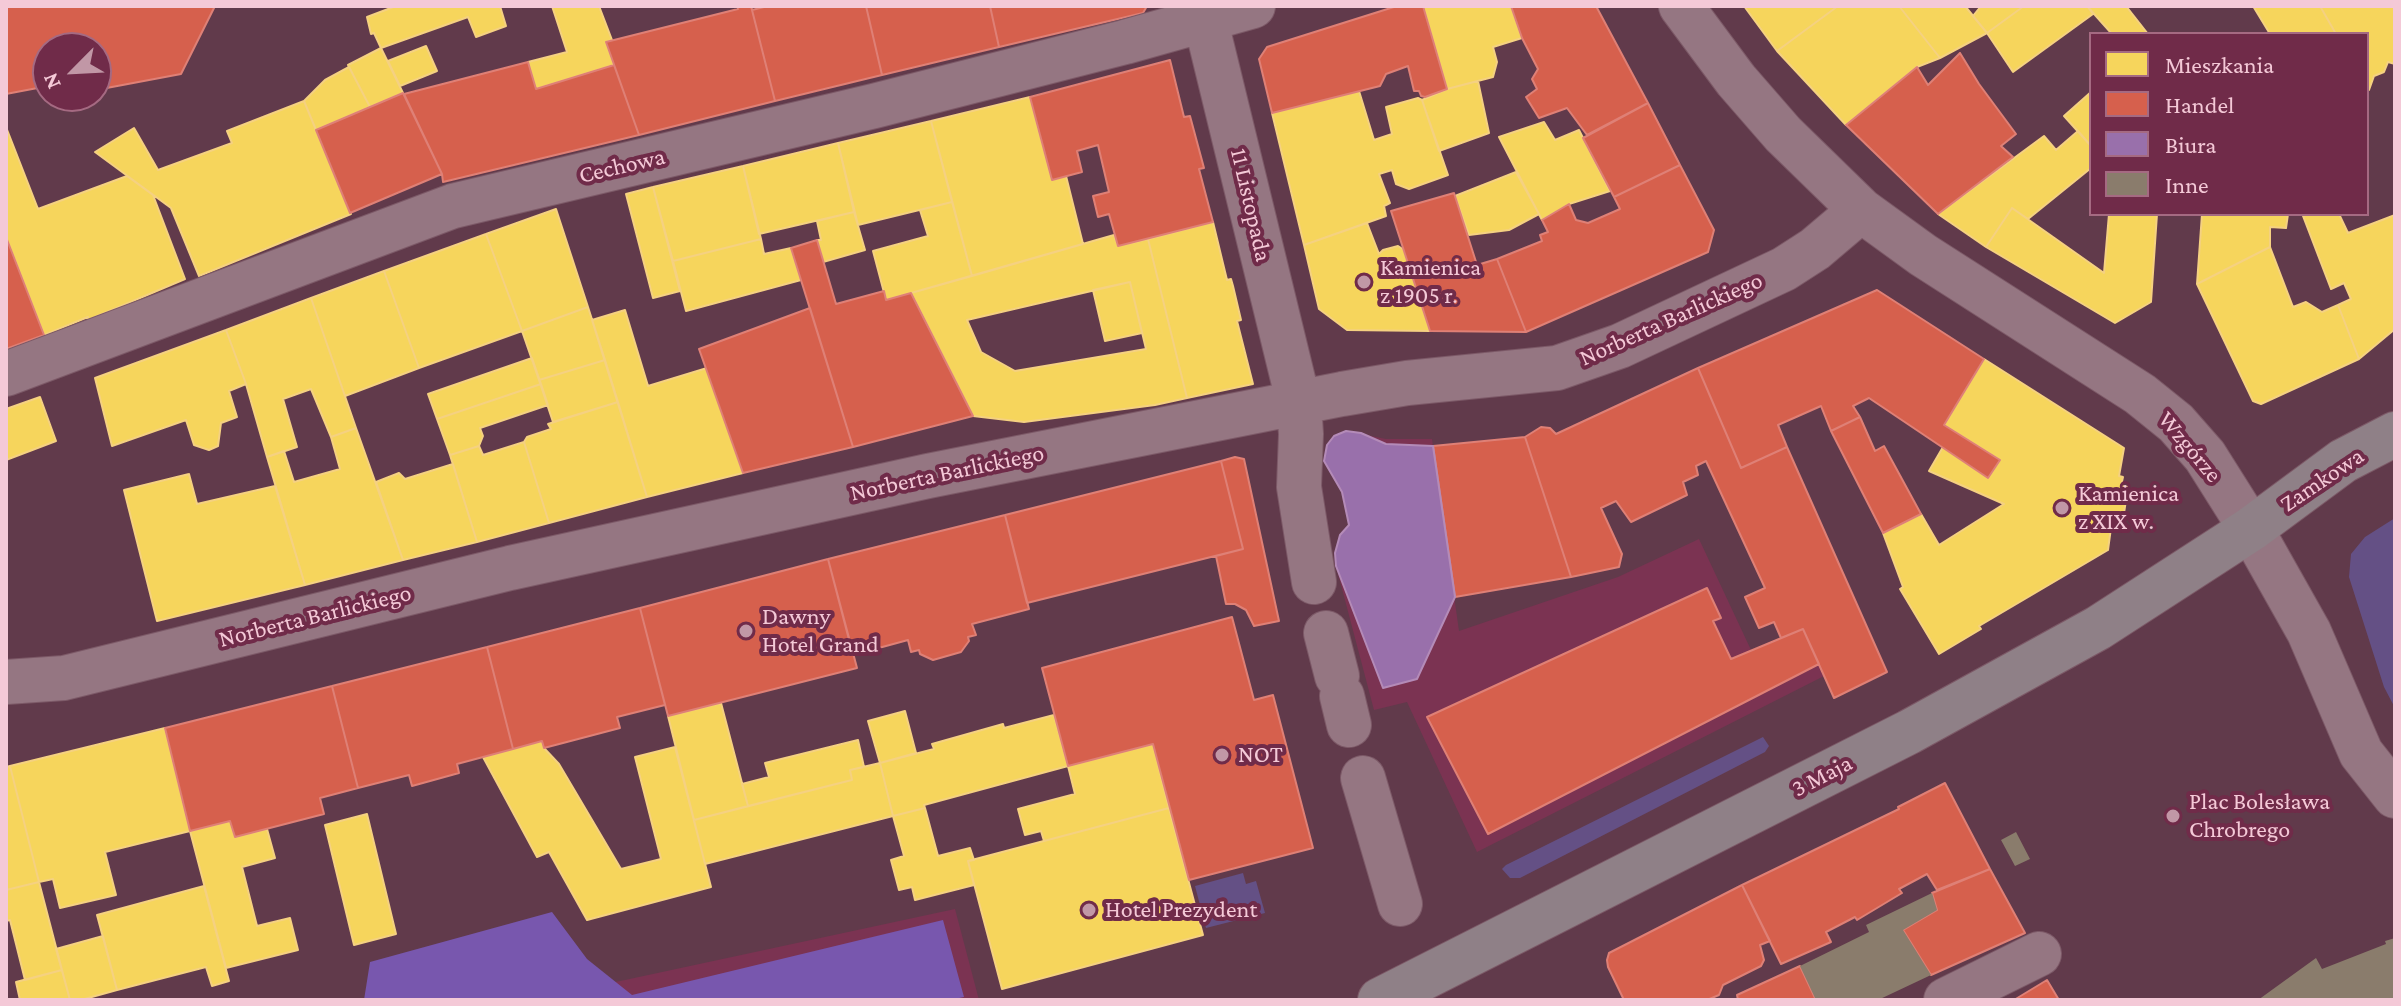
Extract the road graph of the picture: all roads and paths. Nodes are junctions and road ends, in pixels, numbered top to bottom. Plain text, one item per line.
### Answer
1 (1253, 6) edge
2 (1681, 6) edge
3 (1204, 12) edge
4 (1861, 210) junction
5 (6, 374) edge
6 (1299, 404) junction
7 (2395, 434) edge
8 (2251, 529) junction
9 (6, 682) edge
10 (2395, 796) edge
11 (1400, 904) dead end
12 (2039, 954) dead end
13 (1380, 1000) edge
14 (1946, 1000) edge

1 - 3 street, Cechowa
2 - 4 street, Wzgórze
3 - 5 street, Cechowa
3 - 6 street, 11 Listopada
4 - 6 street, Norberta Barlickiego
4 - 8 street, Wzgórze
6 - 9 street, Norberta Barlickiego
6 - 11 street, 11 Listopada
7 - 8 main road, Zamkowa
8 - 10 street, Wzgórze
8 - 13 main road, 3 Maja
12 - 14 street

